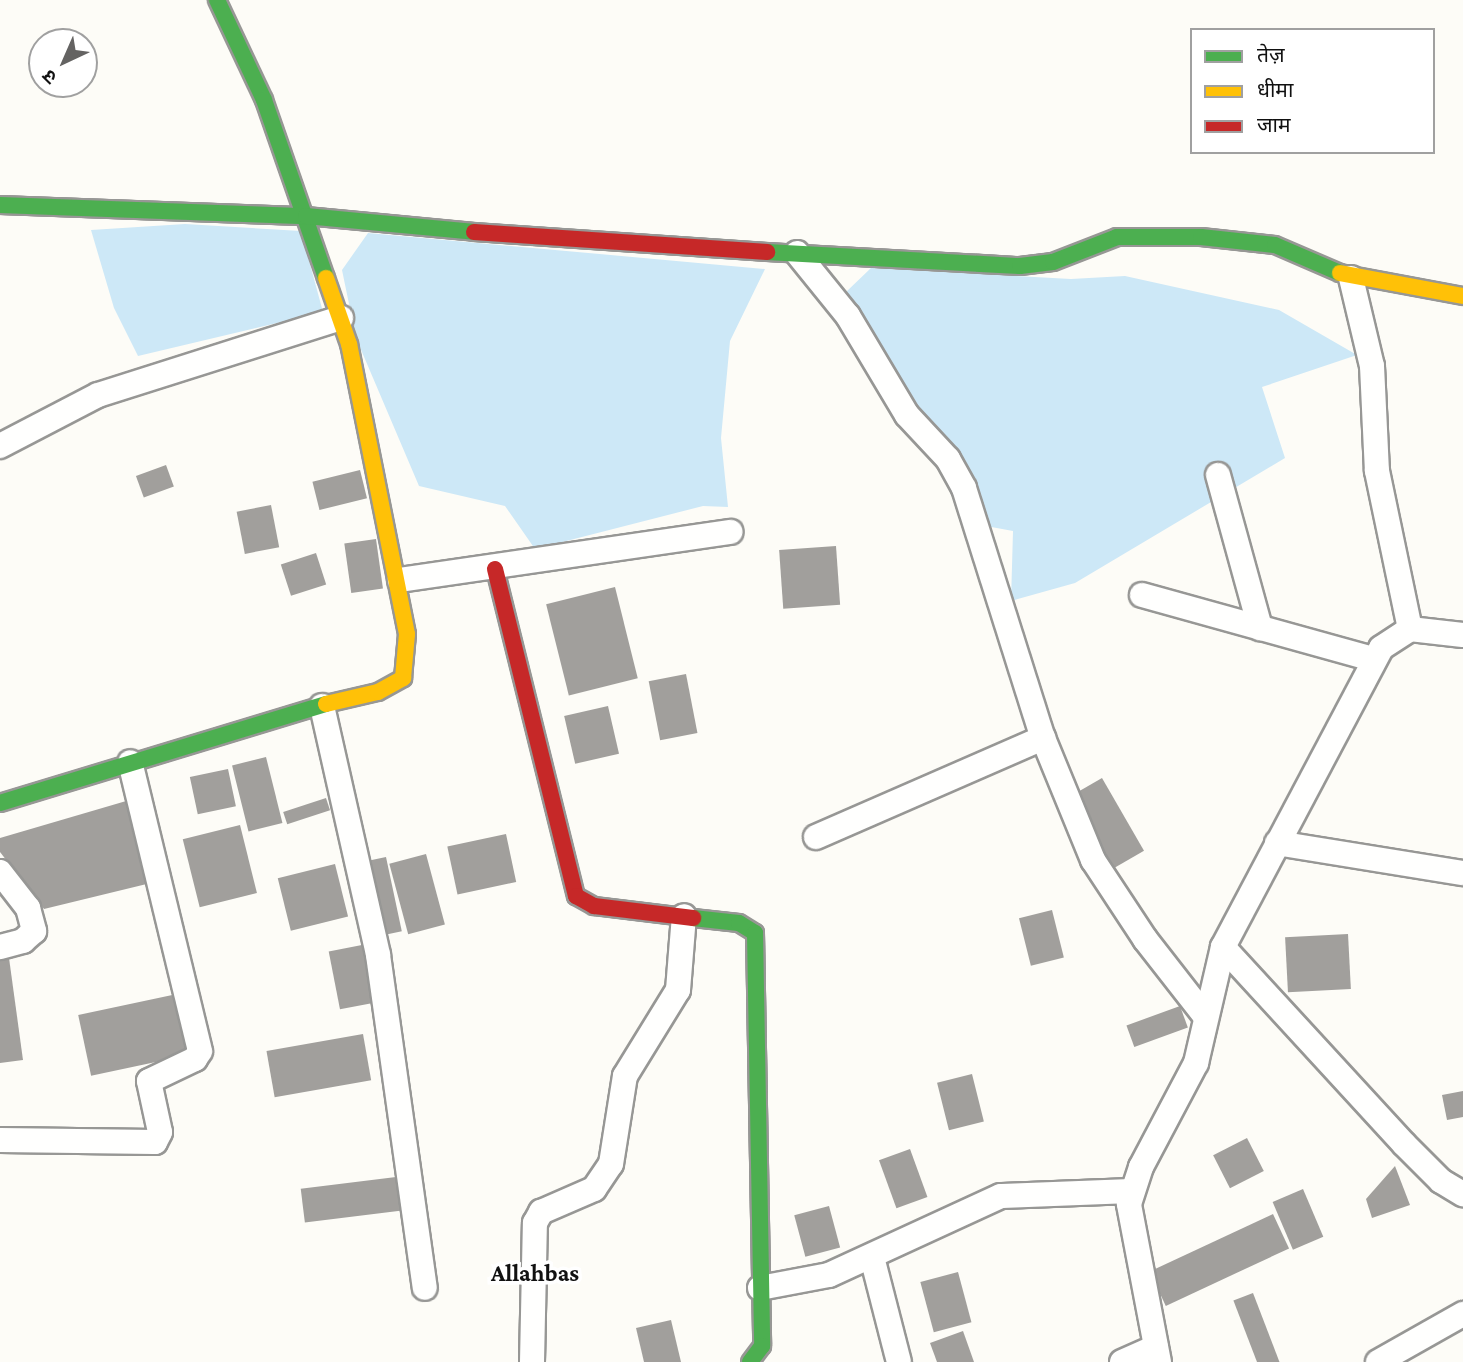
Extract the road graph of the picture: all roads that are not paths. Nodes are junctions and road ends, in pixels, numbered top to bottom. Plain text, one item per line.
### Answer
1 (217, 0) edge
2 (0, 205) edge
3 (306, 216) junction
4 (797, 253) junction
5 (1351, 278) junction
6 (1463, 296) edge
7 (341, 318) junction
8 (0, 446) edge
9 (1217, 475) dead end
10 (731, 532) dead end
11 (495, 569) junction
12 (400, 580) junction
13 (1142, 595) dead end
14 (1260, 628) junction
15 (1410, 629) junction
16 (1463, 635) edge
17 (1373, 659) junction
18 (323, 706) junction
19 (1044, 738) junction
20 (130, 762) junction
21 (0, 803) edge
22 (816, 837) dead end
23 (1277, 844) junction
24 (0, 872) edge
25 (1463, 873) edge
26 (684, 916) junction
27 (0, 947) edge
28 (1223, 947) junction
29 (1206, 1017) junction
30 (0, 1140) edge
31 (1132, 1191) junction
32 (1463, 1194) edge
33 (872, 1257) junction
34 (425, 1288) dead end
35 (760, 1288) junction
36 (1463, 1314) edge
37 (1157, 1354) edge
38 (532, 1362) edge
39 (750, 1362) edge
40 (899, 1362) edge
41 (1122, 1362) edge
42 (1378, 1362) edge

1 - 3 street
2 - 3 street
3 - 4 street
3 - 7 street
4 - 5 street
4 - 19 street
5 - 6 street
5 - 15 street
7 - 8 street
7 - 12 street
9 - 14 street
10 - 11 street
11 - 12 street
11 - 26 street
12 - 18 street
13 - 14 street
14 - 17 street
15 - 16 street
15 - 17 street
17 - 23 street
18 - 20 street
18 - 34 street
19 - 22 street
19 - 29 street
20 - 21 street
20 - 30 street
23 - 25 street
23 - 28 street
24 - 27 street
26 - 35 street
26 - 38 street
28 - 29 street
28 - 32 street
29 - 31 street
31 - 33 street
31 - 37 street
33 - 35 street
33 - 40 street
35 - 39 street
36 - 42 street
37 - 41 street

